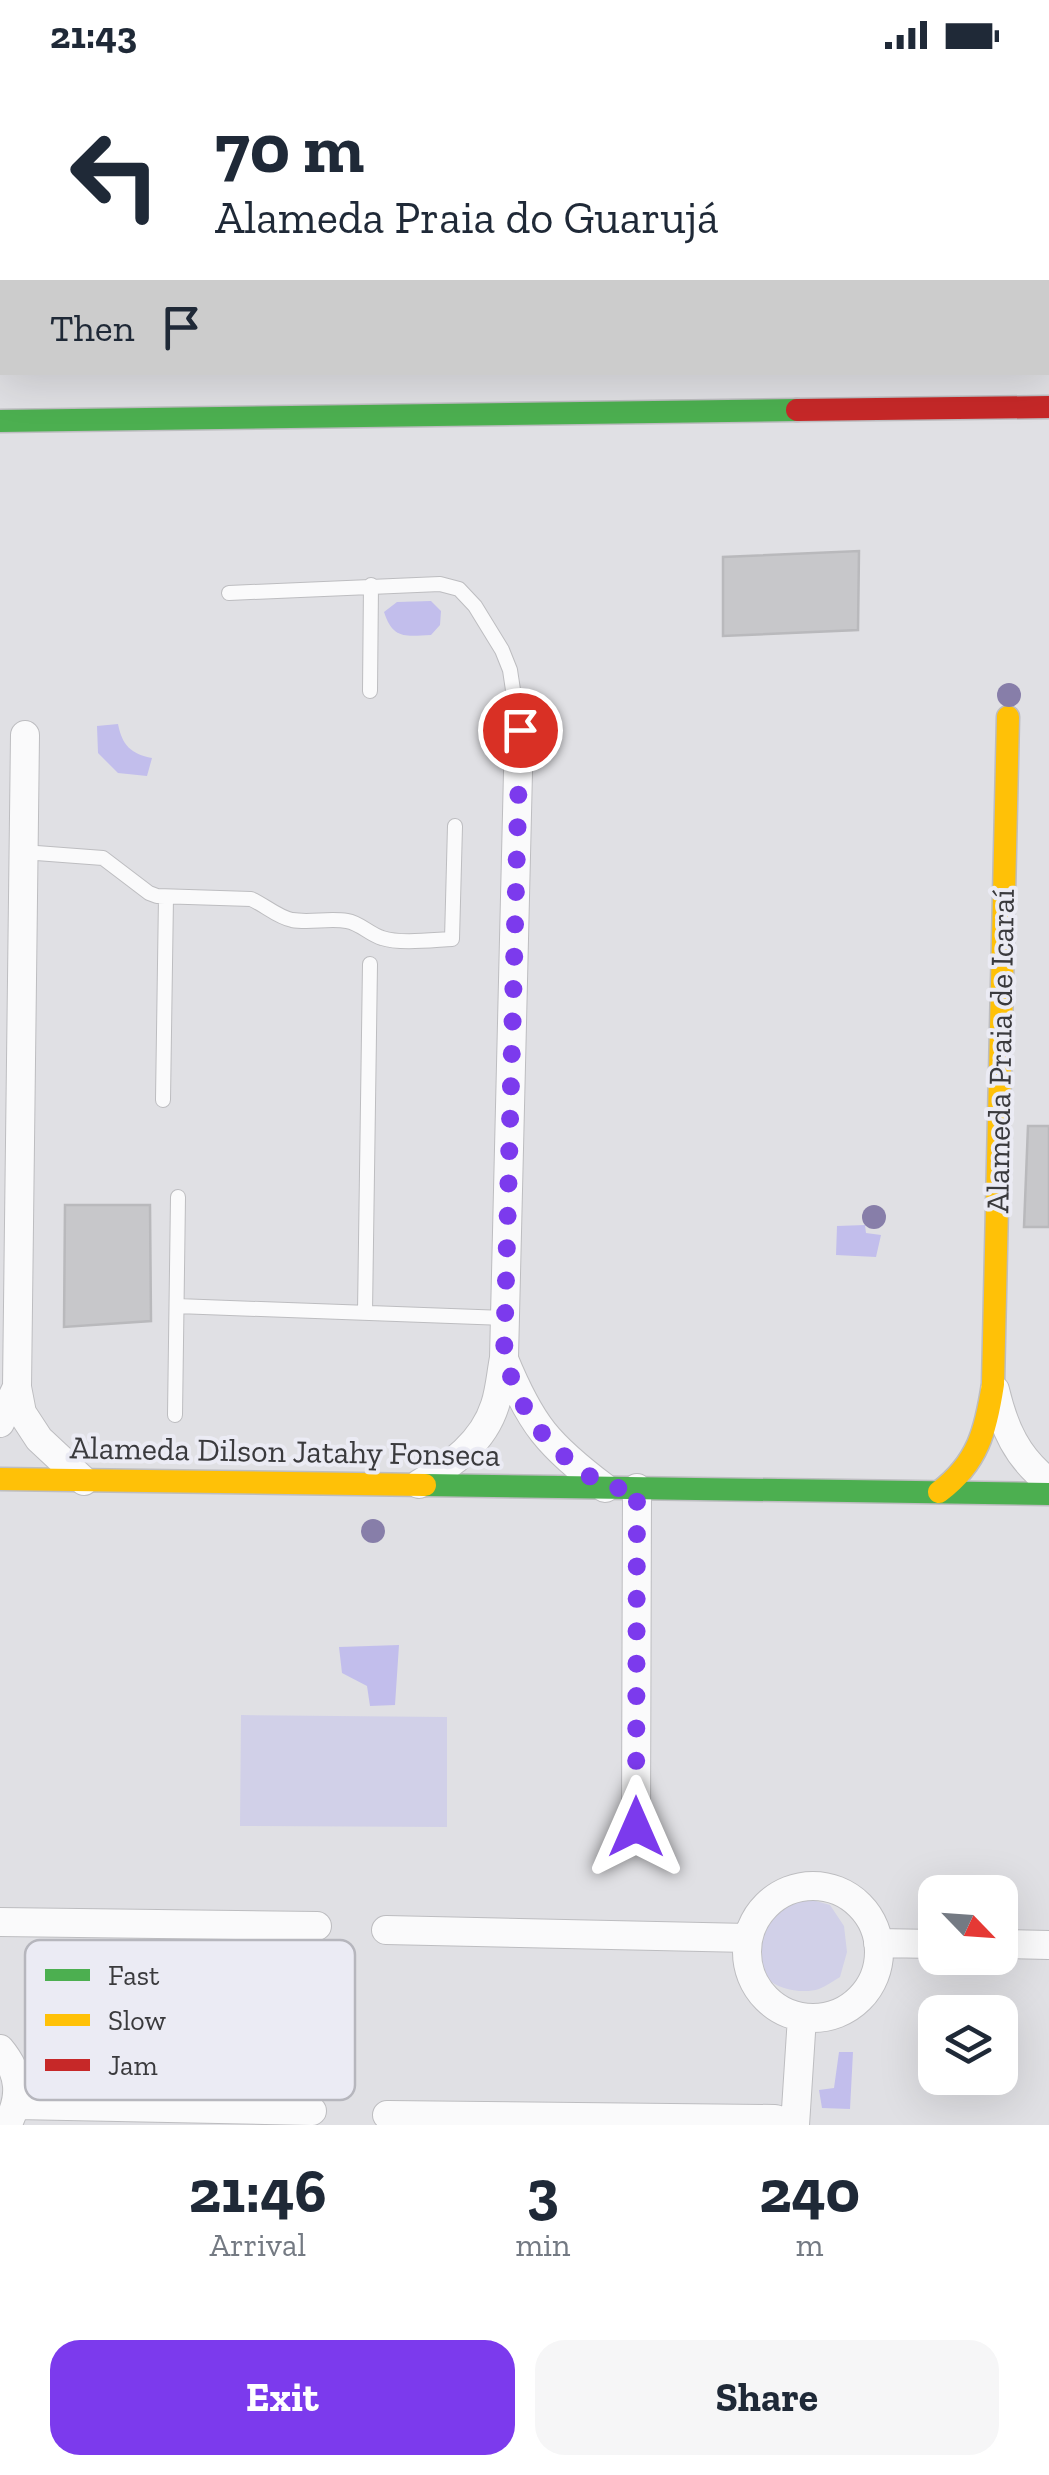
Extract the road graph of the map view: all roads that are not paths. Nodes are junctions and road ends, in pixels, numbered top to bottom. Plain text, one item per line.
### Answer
1 (1049, 408) edge
2 (0, 421) edge
3 (371, 585) junction
4 (229, 592) dead end
5 (370, 691) dead end
6 (1008, 718) dead end
7 (520, 730) joint
8 (25, 735) dead end
9 (455, 826) dead end
10 (24, 852) junction
11 (166, 897) junction
12 (370, 964) dead end
13 (164, 1100) dead end
14 (178, 1198) dead end
15 (177, 1306) junction
16 (365, 1312) junction
17 (505, 1318) junction
18 (504, 1358) junction
19 (993, 1384) junction
20 (17, 1387) junction
21 (176, 1415) dead end
22 (0, 1423) edge
23 (0, 1479) edge
24 (40, 1480) junction
25 (84, 1481) junction
26 (1049, 1482) edge
27 (419, 1485) junction
28 (605, 1488) junction
29 (637, 1488) junction
30 (939, 1492) junction
31 (1049, 1494) edge
32 (0, 1502) edge
33 (636, 1827) dead end
34 (0, 1922) edge
35 (317, 1926) dead end
36 (386, 1930) dead end
37 (748, 1938) junction
38 (878, 1944) junction
39 (918, 1944) edge
40 (1018, 1944) edge
41 (1049, 1944) edge
42 (802, 2017) junction
43 (0, 2049) edge
44 (312, 2111) dead end
45 (12, 2115) edge
46 (388, 2115) dead end
47 (795, 2125) edge

1 - 2 main road
3 - 4 lane
3 - 5 lane
3 - 7 lane
6 - 19 main road, Alameda Praia de Icaraí
7 - 17 street
8 - 10 street
9 - 11 lane
10 - 11 lane
10 - 20 street
11 - 13 lane
12 - 16 lane
14 - 15 lane
15 - 16 lane
15 - 21 lane
16 - 17 lane
17 - 18 street
18 - 27 street
18 - 28 street
19 - 26 street, Alameda Praia de Icaraí
19 - 30 main road, Alameda Praia de Icaraí
20 - 22 street
20 - 25 street
23 - 24 main road, Alameda Dilson Jatahy Fonseca
24 - 25 main road, Alameda Dilson Jatahy Fonseca
24 - 32 street
25 - 27 main road, Alameda Dilson Jatahy Fonseca
27 - 28 main road, Alameda Dilson Jatahy Fonseca
28 - 29 main road, Alameda Dilson Jatahy Fonseca
29 - 30 main road, Alameda Dilson Jatahy Fonseca
29 - 33 street
30 - 31 main road, Alameda Dilson Jatahy Fonseca
34 - 35 street
36 - 37 street
37 - 38 street
37 - 42 street
38 - 39 street
38 - 42 street
40 - 41 street
42 - 47 street
43 - 45 street
44 - 45 street
46 - 47 street

